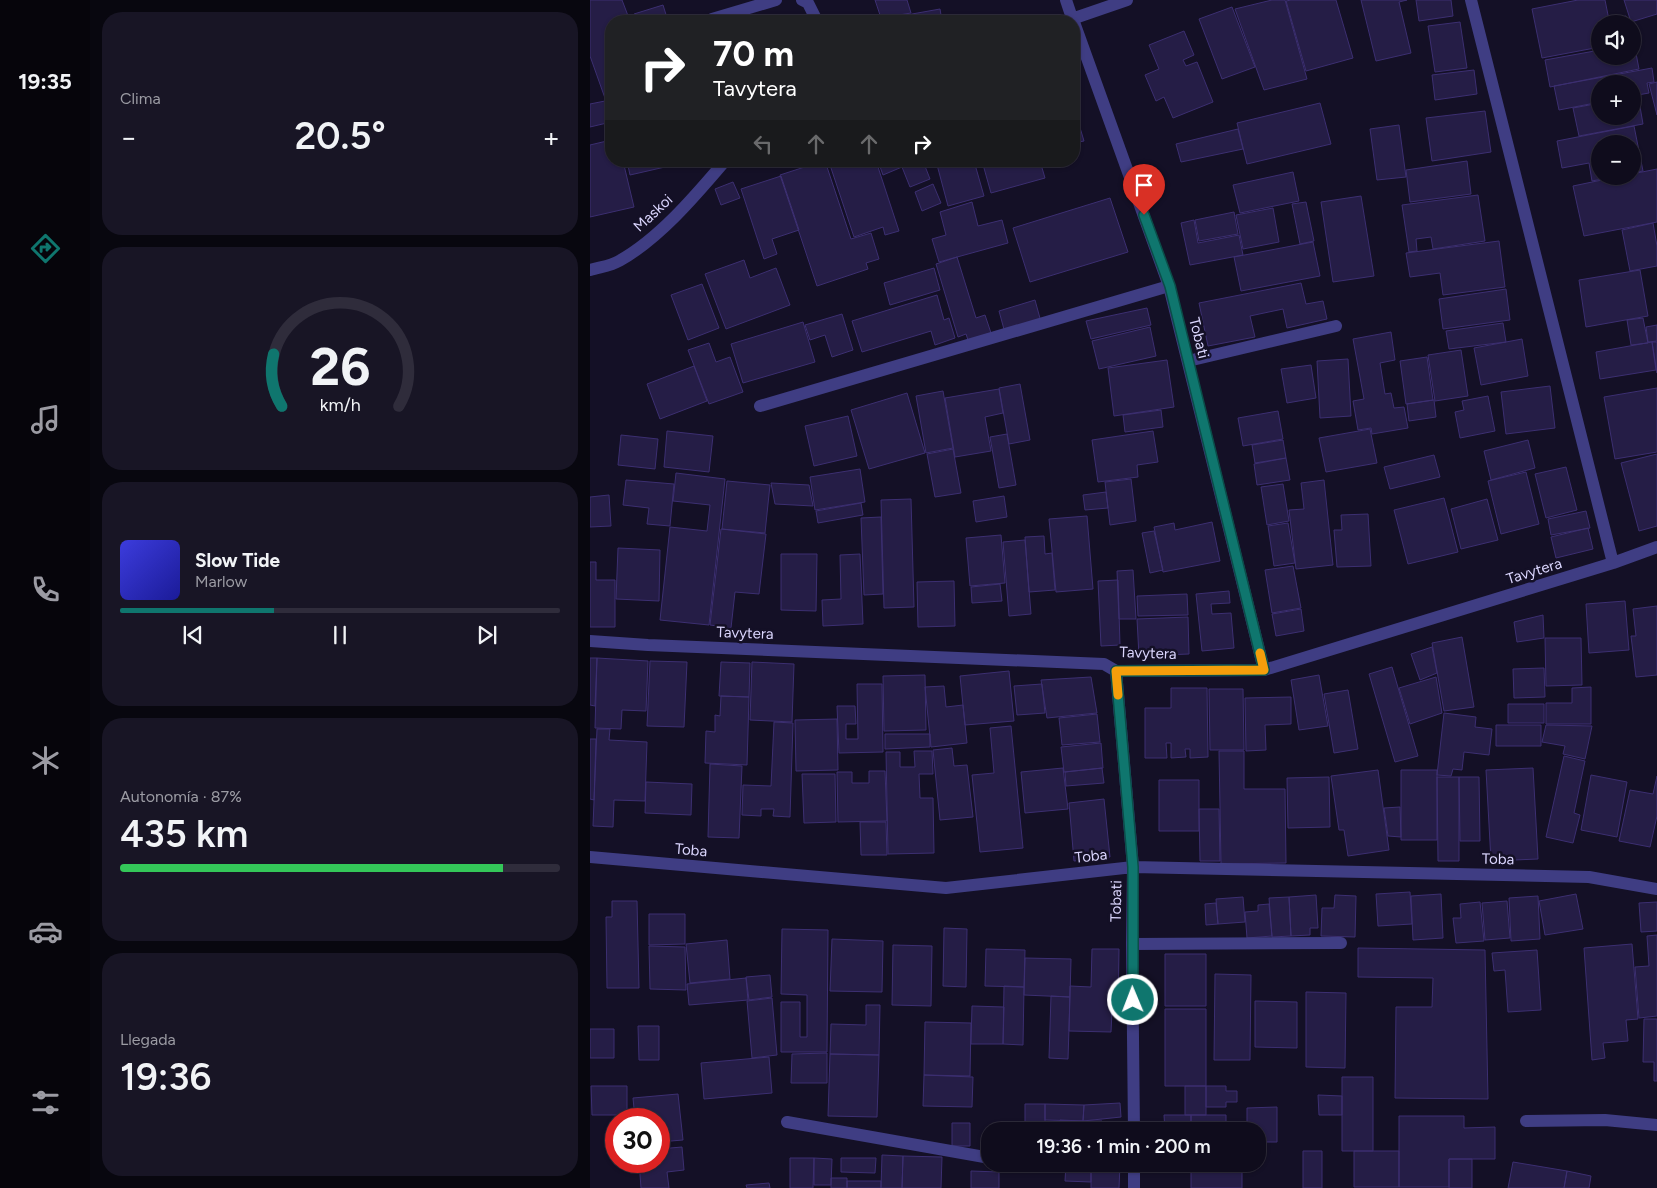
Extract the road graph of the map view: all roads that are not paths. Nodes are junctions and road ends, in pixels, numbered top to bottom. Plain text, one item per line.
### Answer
1 (776, 0) edge
2 (802, 0) edge
3 (1066, 0) edge
4 (1127, 0) edge
5 (1471, 0) edge
6 (725, 15) edge
7 (814, 15) edge
8 (1070, 15) edge
9 (1080, 18) edge
10 (1080, 45) edge
11 (721, 167) edge
12 (590, 270) edge
13 (1170, 286) junction
14 (1336, 326) dead end
15 (1188, 361) junction
16 (760, 406) dead end
17 (1657, 547) edge
18 (1613, 563) junction
19 (590, 641) edge
20 (1264, 670) junction
21 (1116, 671) junction
22 (590, 857) edge
23 (1133, 867) junction
24 (1657, 889) edge
25 (1341, 943) dead end
26 (1132, 944) junction
27 (1526, 1121) dead end
28 (787, 1122) dead end
29 (1134, 1122) edge
30 (1657, 1125) edge
31 (981, 1156) edge
32 (1134, 1172) edge
33 (1134, 1188) edge

1 - 6 street
2 - 7 street
3 - 8 street, Tobati
4 - 9 street
5 - 18 street
10 - 13 street, Tobati
11 - 12 street, Maskoi
13 - 15 street, Tobati
13 - 16 street
14 - 15 street
15 - 20 street, Tobati
17 - 18 street, Tavytera
18 - 20 street, Tavytera
19 - 21 street, Tavytera
20 - 21 street, Tavytera
21 - 23 street, Tobati
22 - 23 street, Toba
23 - 24 street, Toba
23 - 26 street, Tobati
25 - 26 street
26 - 29 street, Tobati
27 - 30 street
28 - 31 street
32 - 33 street

